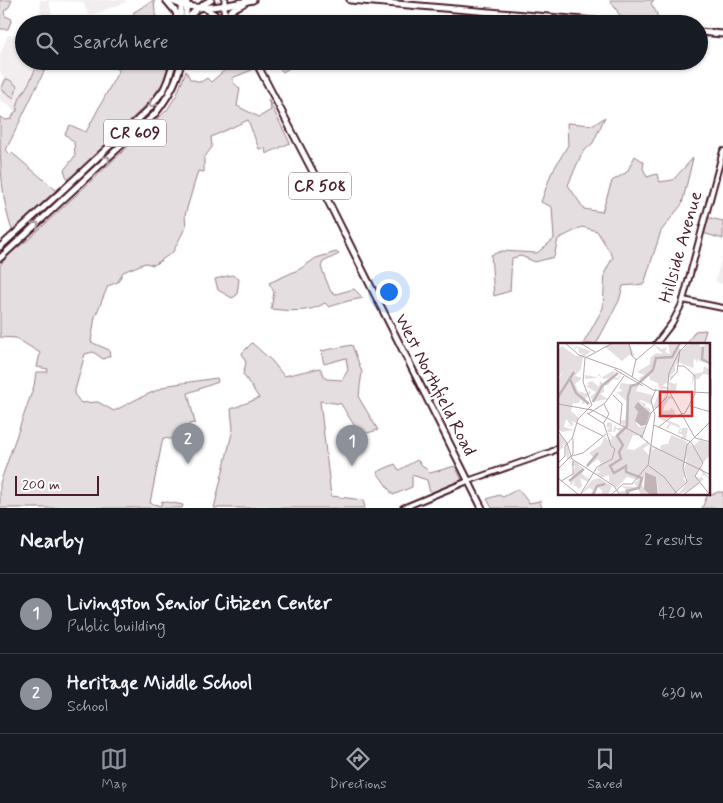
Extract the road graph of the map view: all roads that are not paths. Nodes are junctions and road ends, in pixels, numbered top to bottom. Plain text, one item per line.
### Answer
1 (166, 0) edge
2 (170, 0) edge
3 (187, 0) edge
4 (211, 0) edge
5 (251, 0) edge
6 (350, 0) edge
7 (225, 3) edge
8 (183, 4) edge
9 (200, 8) junction
10 (177, 15) edge
11 (191, 15) edge
12 (215, 15) edge
13 (228, 15) edge
14 (524, 15) edge
15 (708, 33) edge
16 (723, 34) edge
17 (171, 70) edge
18 (179, 70) edge
19 (260, 70) edge
20 (723, 151) edge
21 (0, 247) edge
22 (0, 258) edge
23 (683, 300) junction
24 (723, 308) edge
25 (657, 343) edge
26 (558, 448) edge
27 (468, 481) junction
28 (402, 508) edge
29 (482, 508) edge

1 - 10 main road
2 - 8 main road
3 - 8 main road
4 - 9 main road
5 - 7 main road
5 - 13 main road
6 - 14 main road
7 - 9 main road
8 - 9 main road
9 - 11 main road
9 - 12 main road
15 - 16 main road
17 -> 21 main road, CR 609
22 -> 18 main road, CR 609
19 - 27 main road, West Northfield Road / CR 508
20 - 23 street, Hillside Avenue
23 - 24 street
23 - 25 street, Hillside Avenue
26 - 27 street
27 - 28 street
27 - 29 main road, West Northfield Road / CR 508

